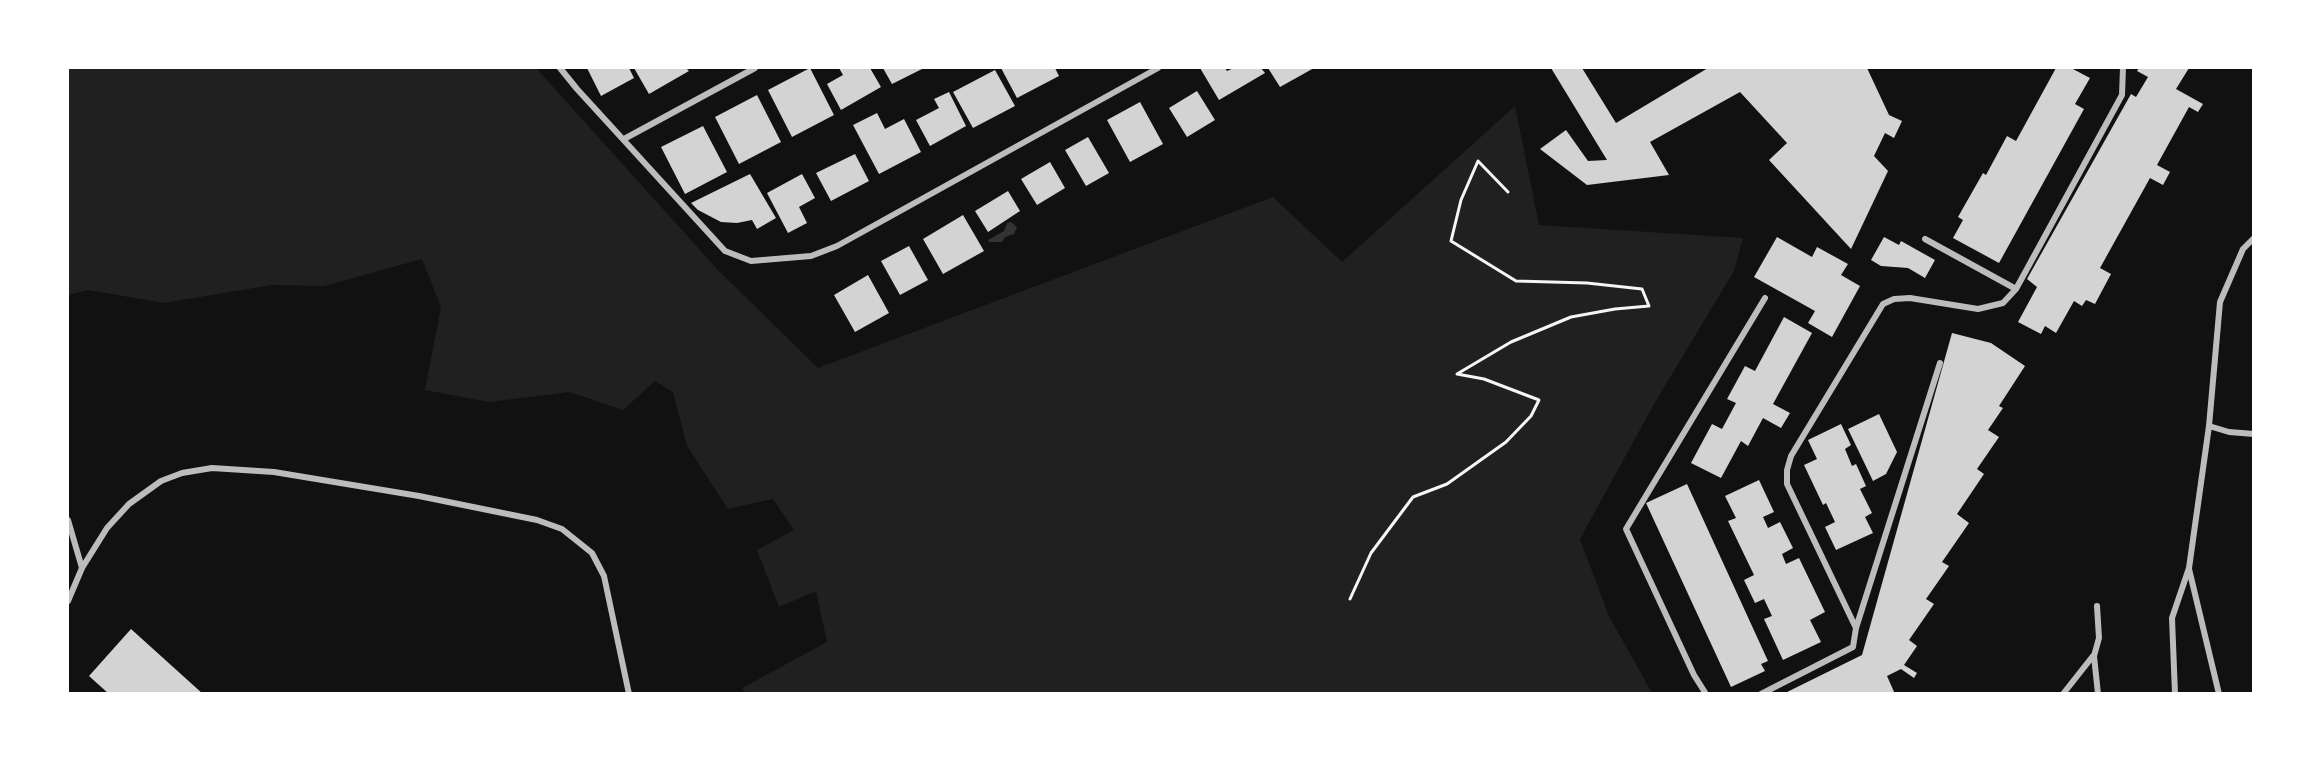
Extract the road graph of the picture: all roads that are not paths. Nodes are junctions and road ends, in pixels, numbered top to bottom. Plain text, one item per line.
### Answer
1 (560, 68) edge
2 (755, 68) edge
3 (1158, 68) edge
4 (2123, 68) edge
5 (624, 139) junction
6 (2253, 238) edge
7 (1925, 239) dead end
8 (2016, 289) junction
9 (1765, 298) dead end
10 (1940, 363) dead end
11 (2209, 426) junction
12 (2253, 434) edge
13 (68, 520) edge
14 (81, 568) junction
15 (2189, 568) junction
16 (68, 601) edge
17 (2097, 606) dead end
18 (1856, 628) junction
19 (2094, 656) junction
20 (628, 693) edge
21 (1706, 693) edge
22 (1761, 693) edge
23 (2063, 693) edge
24 (2098, 693) edge
25 (2175, 693) edge
26 (2219, 693) edge

1 - 5 street
2 - 5 street
3 - 5 street
4 - 8 street
6 - 11 street
7 - 8 street
8 - 18 street
9 - 21 street
10 - 18 street
11 - 12 street
11 - 15 street
13 - 14 street
14 - 16 street
14 - 20 street
15 - 25 street
15 - 26 street
17 - 19 street
18 - 22 street
19 - 23 street
19 - 24 street

